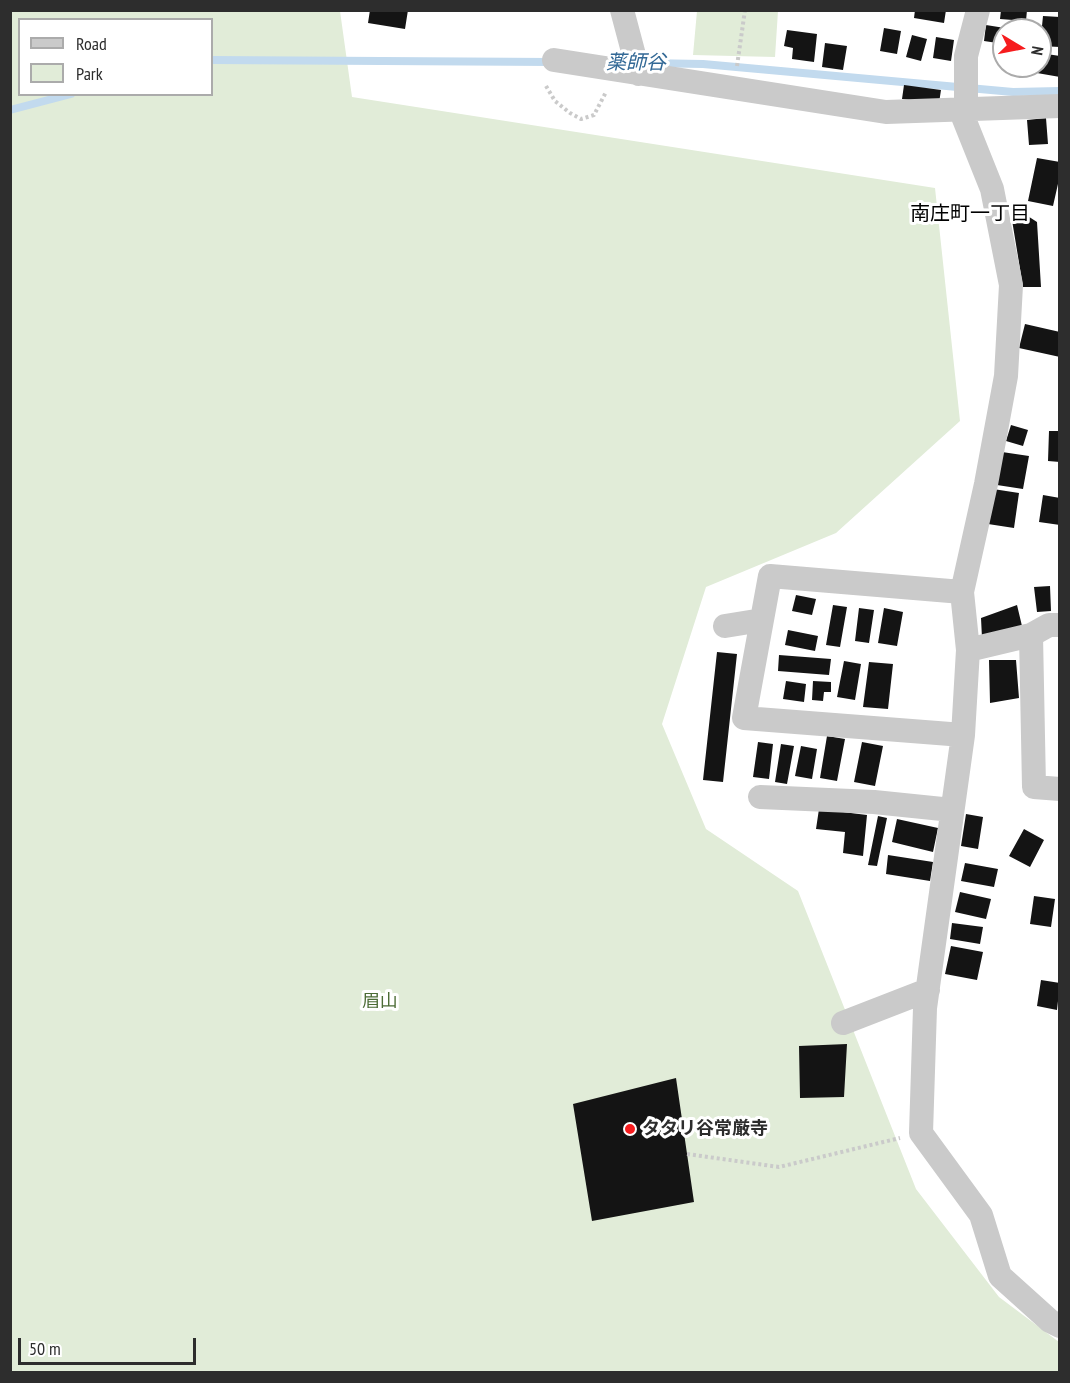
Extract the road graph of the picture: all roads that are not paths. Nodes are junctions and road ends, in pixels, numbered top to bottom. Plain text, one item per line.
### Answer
1 (622, 10) edge
2 (978, 10) edge
3 (554, 60) dead end
4 (628, 72) junction
5 (1059, 106) edge
6 (963, 109) junction
7 (962, 592) junction
8 (762, 620) junction
9 (1059, 625) edge
10 (725, 626) dead end
11 (1030, 635) junction
12 (968, 650) junction
13 (963, 735) junction
14 (1059, 789) edge
15 (760, 797) dead end
16 (952, 810) junction
17 (928, 990) junction
18 (843, 1023) dead end
19 (1059, 1326) edge

1 - 4 street
2 - 6 street
3 - 4 street
4 - 6 street
5 - 6 street
6 - 7 street
7 - 8 street
7 - 12 street
8 - 10 street
8 - 13 street
9 - 11 street
11 - 12 street
11 - 14 street
12 - 13 street
13 - 16 street
15 - 16 street
16 - 17 street
17 - 18 street
17 - 19 street

